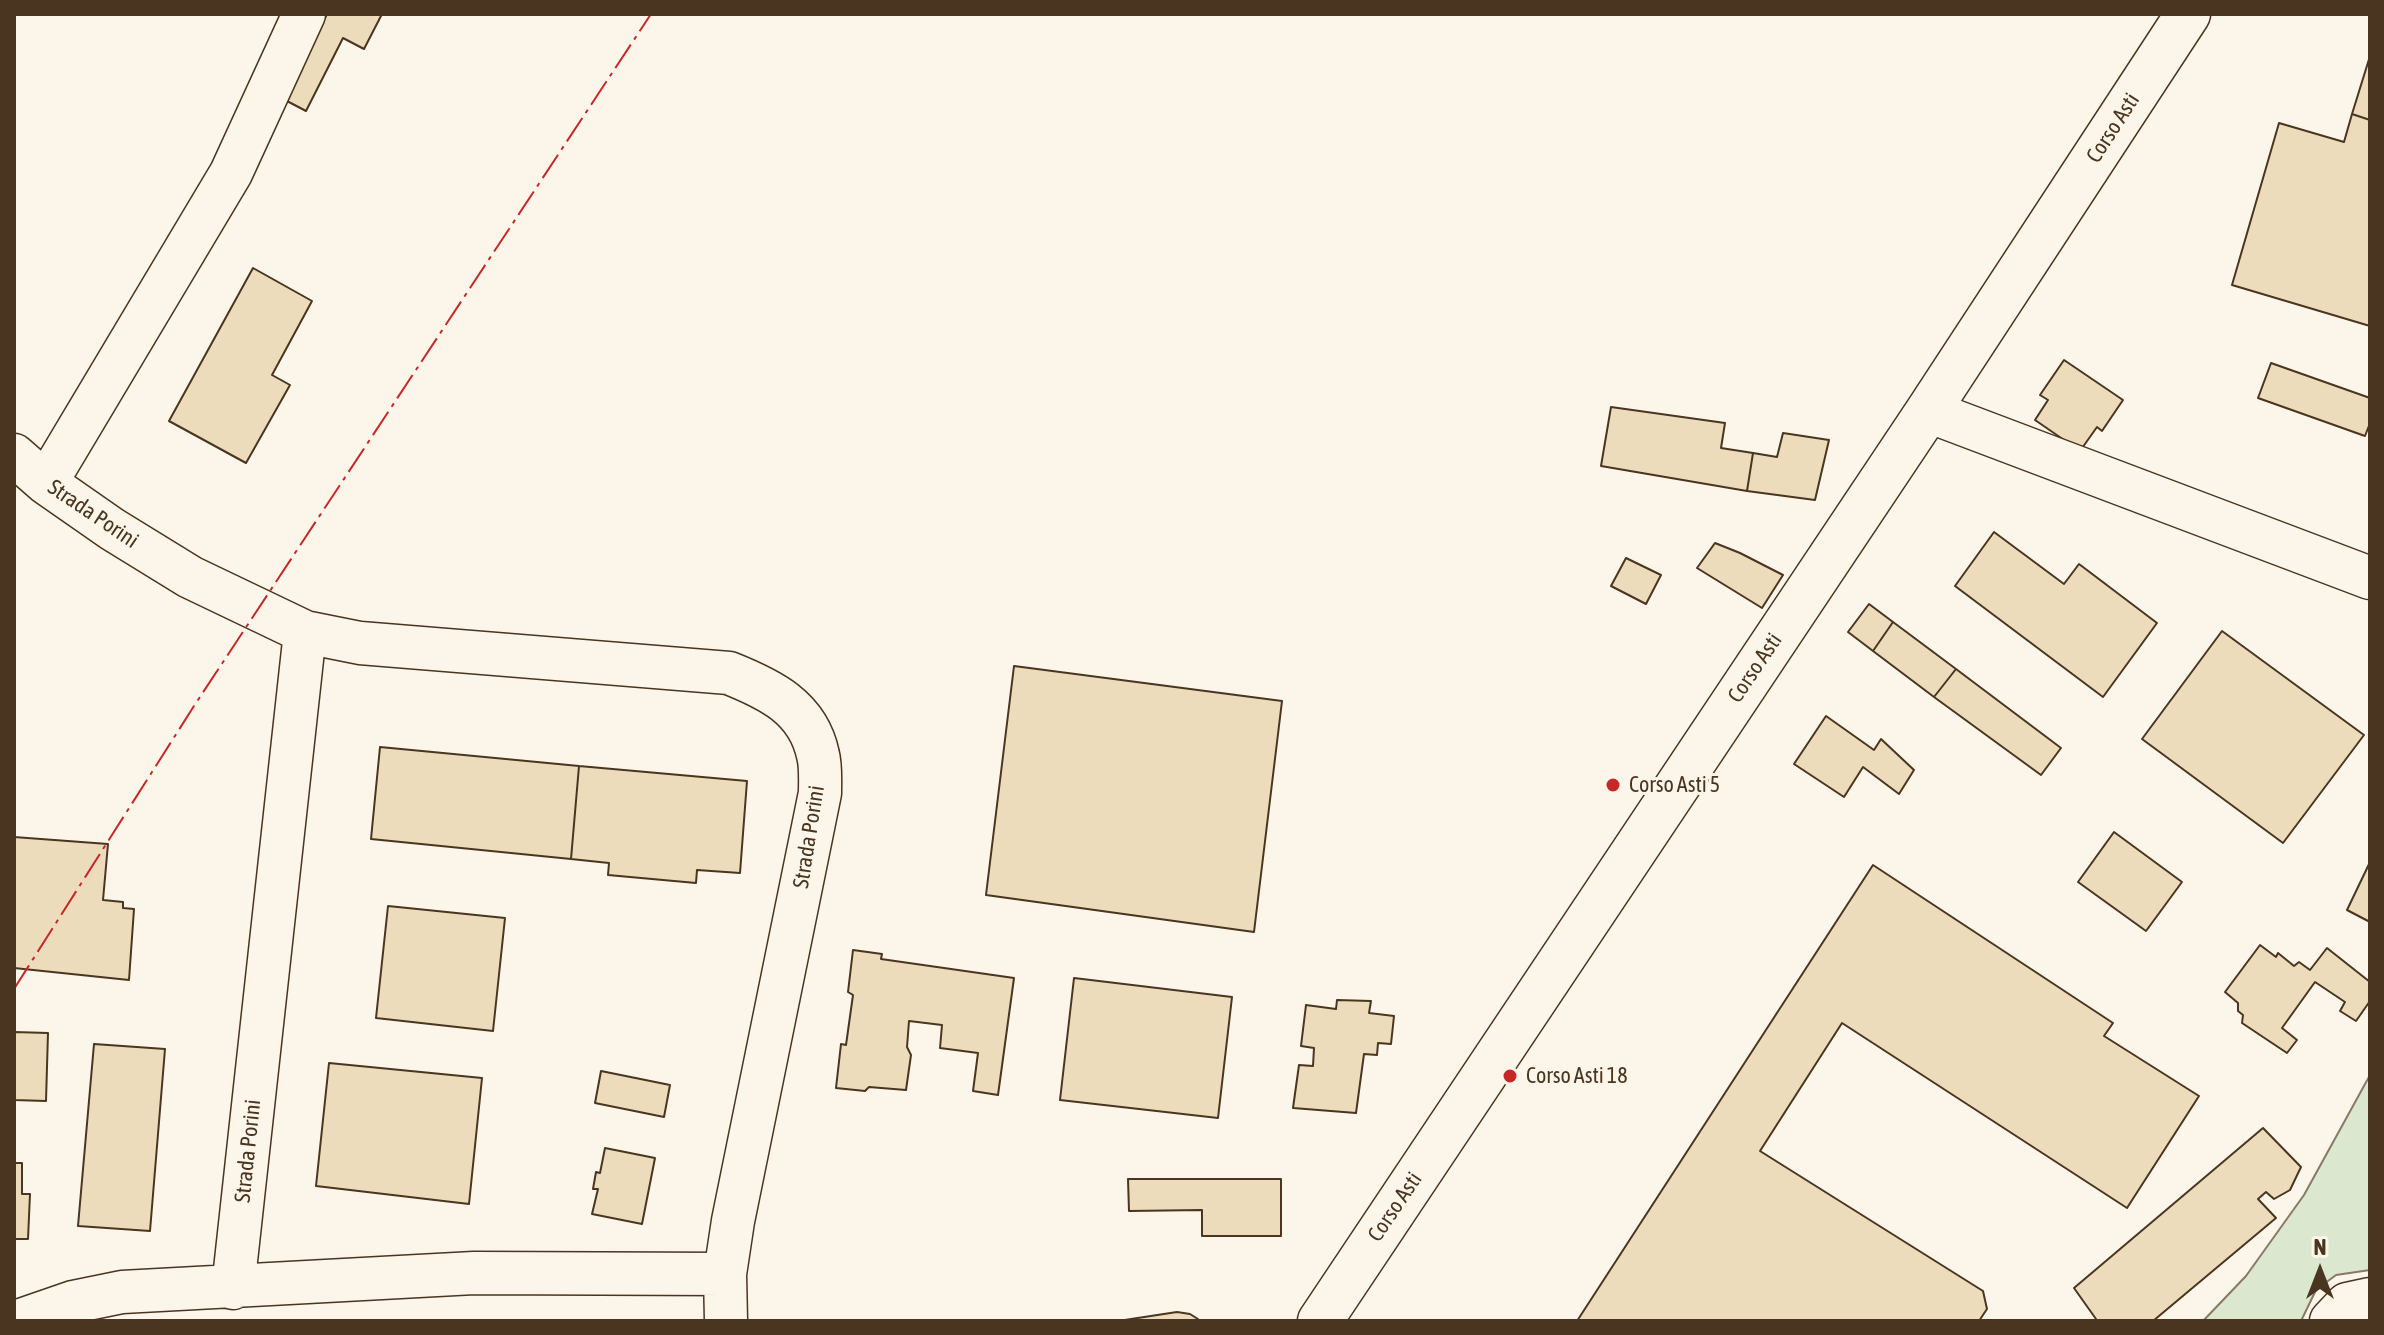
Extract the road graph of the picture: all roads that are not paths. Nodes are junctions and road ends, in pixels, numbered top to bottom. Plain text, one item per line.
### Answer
1 (304, 14) edge
2 (2188, 14) edge
3 (1928, 411) junction
4 (14, 455) edge
5 (46, 483) junction
6 (2370, 578) edge
7 (305, 632) junction
8 (725, 1274) junction
9 (233, 1288) junction
10 (2370, 1299) edge
11 (18, 1321) edge
12 (726, 1321) edge
13 (1320, 1321) edge
14 (2331, 1321) edge

1 - 5 street
2 - 3 main road, Corso Asti
3 - 6 street
3 - 13 main road, Corso Asti
4 - 5 street, Strada Porini
5 - 7 street, Strada Porini
7 - 8 street, Strada Porini
7 - 9 street, Strada Porini
8 - 9 street
8 - 12 street, Strada Porini
9 - 11 street
10 - 14 street

